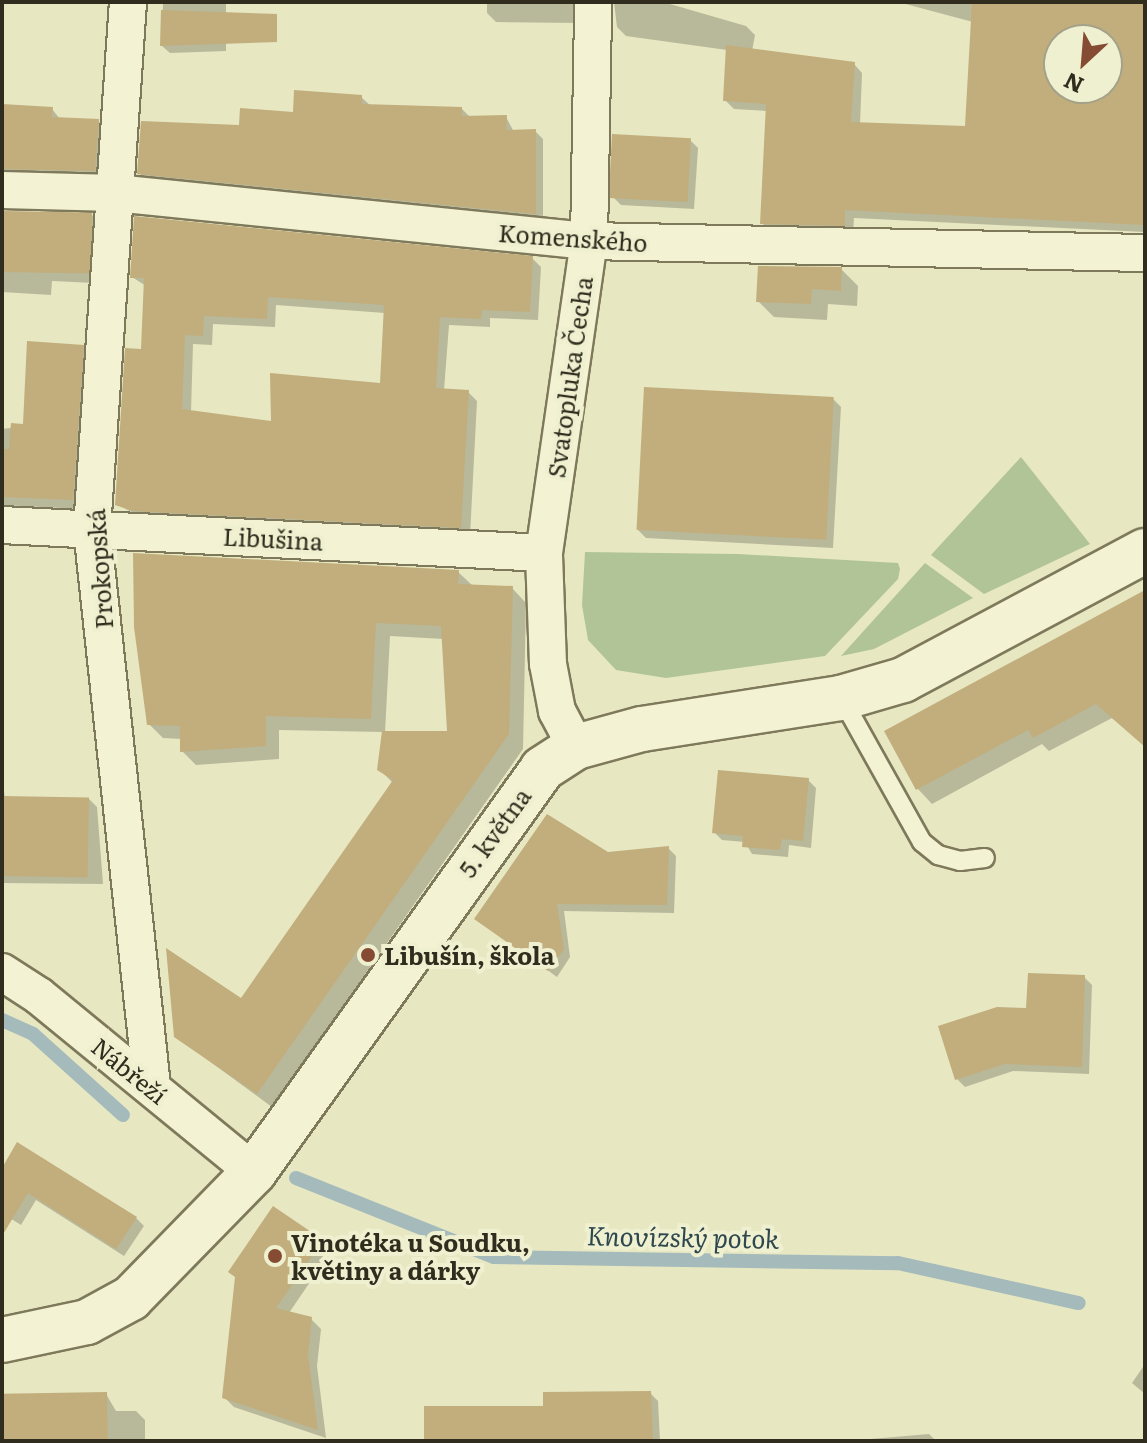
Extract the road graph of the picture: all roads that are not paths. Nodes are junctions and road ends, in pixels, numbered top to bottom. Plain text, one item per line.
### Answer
1 (128, 2) edge
2 (593, 2) edge
3 (2, 190) edge
4 (115, 193) junction
5 (589, 241) junction
6 (1145, 253) edge
7 (2, 525) edge
8 (92, 529) junction
9 (1145, 551) edge
10 (544, 553) junction
11 (841, 698) junction
12 (576, 747) junction
13 (985, 858) dead end
14 (2, 972) edge
15 (152, 1087) junction
16 (254, 1172) junction
17 (2, 1340) edge

1 - 4 street, Prokopská
2 - 5 street, Svatopluka Čecha
3 - 4 street, Komenského
4 - 5 street, Komenského
4 - 8 street, Prokopská
5 - 6 street, Komenského
5 - 10 street, Svatopluka Čecha
7 - 8 street, Libušina
8 - 10 street, Libušina
8 - 15 street, Prokopská
9 - 11 street, 5. května
10 - 12 street, Svatopluka Čecha
11 - 12 street, 5. května
11 - 13 lane
12 - 16 street, 5. května
14 - 15 street, Nábřeží
15 - 16 street, Nábřeží
16 - 17 street, 5. května

